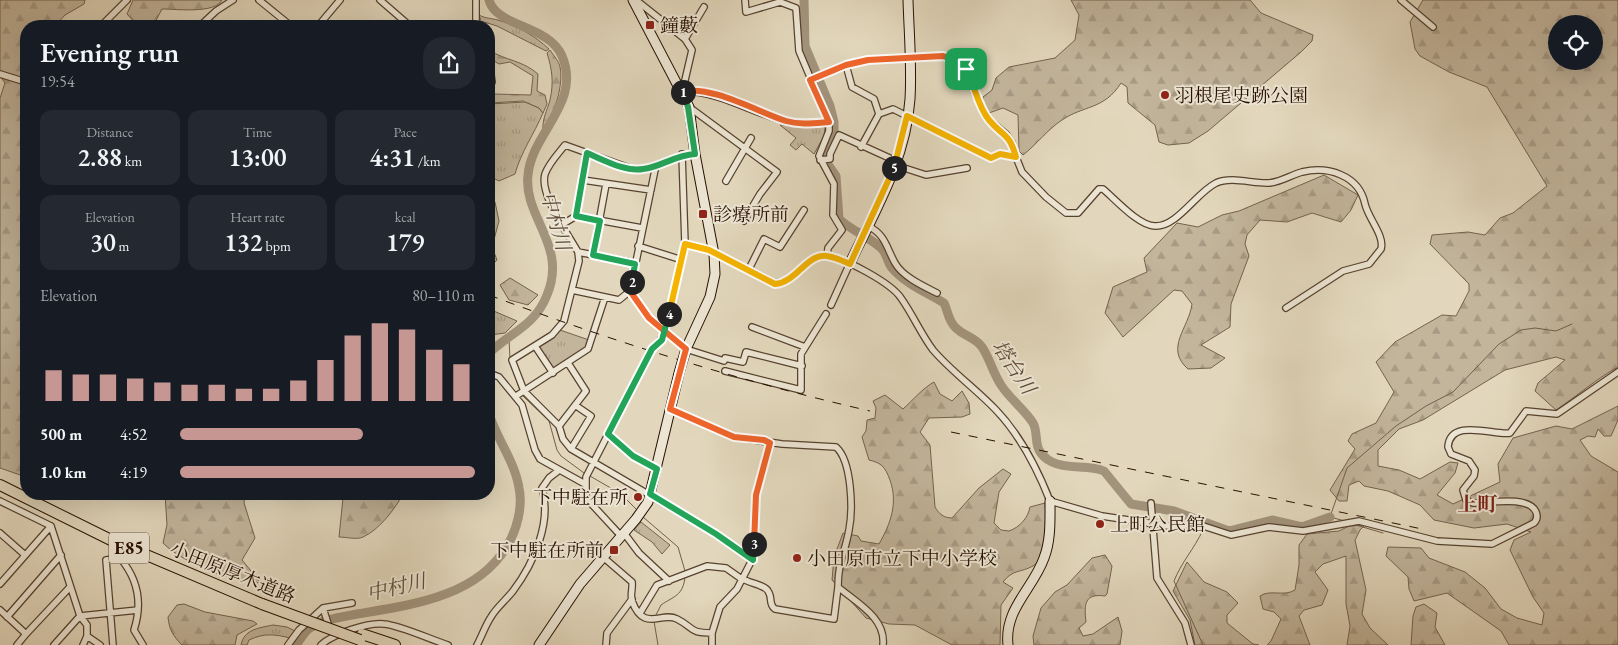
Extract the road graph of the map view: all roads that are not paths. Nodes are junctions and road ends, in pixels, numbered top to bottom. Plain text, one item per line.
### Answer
1 (127, 0) edge
2 (233, 0) edge
3 (259, 0) edge
4 (340, 0) edge
5 (380, 0) edge
6 (476, 0) edge
7 (635, 0) edge
8 (745, 0) edge
9 (794, 0) edge
10 (908, 0) edge
11 (1401, 0) edge
12 (704, 7) dead end
13 (796, 8) junction
14 (107, 20) edge
15 (206, 20) edge
16 (284, 20) edge
17 (323, 20) edge
18 (403, 20) edge
19 (476, 20) edge
20 (1433, 28) dead end
21 (686, 40) junction
22 (910, 58) junction
23 (846, 65) junction
24 (0, 74) edge
25 (20, 80) edge
26 (810, 80) junction
27 (683, 92) junction
28 (688, 107) junction
29 (879, 114) junction
30 (907, 116) junction
31 (829, 122) junction
32 (751, 138) dead end
33 (861, 147) junction
34 (744, 148) junction
35 (587, 153) junction
36 (682, 154) junction
37 (695, 154) junction
38 (1016, 157) junction
39 (820, 160) junction
40 (896, 163) junction
41 (656, 164) junction
42 (966, 168) dead end
43 (583, 180) junction
44 (726, 181) dead end
45 (606, 184) junction
46 (651, 190) junction
47 (804, 210) dead end
48 (576, 216) junction
49 (600, 221) junction
50 (744, 221) dead end
51 (563, 224) junction
52 (642, 228) junction
53 (867, 228) junction
54 (685, 244) junction
55 (638, 246) junction
56 (578, 252) junction
57 (714, 254) junction
58 (593, 255) junction
59 (827, 256) junction
60 (682, 260) junction
61 (635, 264) junction
62 (850, 264) junction
63 (748, 271) junction
64 (572, 290) junction
65 (630, 291) junction
66 (937, 293) dead end
67 (605, 297) junction
68 (831, 306) dead end
69 (1286, 308) dead end
70 (826, 314) dead end
71 (752, 327) dead end
72 (665, 332) junction
73 (535, 346) junction
74 (805, 347) junction
75 (686, 349) junction
76 (568, 363) junction
77 (802, 366) junction
78 (725, 371) dead end
79 (1618, 372) edge
80 (553, 373) junction
81 (495, 376) edge
82 (524, 391) junction
83 (517, 396) junction
84 (575, 405) junction
85 (670, 409) junction
86 (559, 426) junction
87 (608, 434) junction
88 (770, 443) junction
89 (571, 449) junction
90 (594, 464) junction
91 (657, 469) junction
92 (558, 471) junction
93 (0, 477) edge
94 (585, 484) junction
95 (0, 485) edge
96 (20, 488) edge
97 (650, 494) junction
98 (20, 495) edge
99 (30, 500) edge
100 (43, 500) edge
101 (0, 501) edge
102 (1050, 501) junction
103 (1151, 506) dead end
104 (1152, 523) junction
105 (50, 526) junction
106 (622, 534) junction
107 (1, 537) edge
108 (25, 554) junction
109 (61, 555) junction
110 (603, 557) junction
111 (753, 560) junction
112 (743, 580) junction
113 (669, 581) junction
114 (0, 584) edge
115 (70, 587) junction
116 (838, 587) junction
117 (632, 600) junction
118 (264, 601) junction
119 (352, 603) dead end
120 (324, 608) junction
121 (0, 610) edge
122 (138, 610) junction
123 (640, 613) junction
124 (110, 614) junction
125 (7, 616) junction
126 (80, 616) junction
127 (712, 632) junction
128 (26, 634) junction
129 (87, 636) junction
130 (361, 637) junction
131 (330, 640) edge
132 (17, 645) edge
133 (54, 645) edge
134 (83, 645) edge
135 (100, 645) edge
136 (113, 645) edge
137 (143, 645) edge
138 (288, 645) edge
139 (321, 645) edge
140 (375, 645) edge
141 (395, 645) edge
142 (448, 645) edge
143 (477, 645) edge
144 (539, 645) edge
145 (606, 645) edge
146 (712, 645) edge
147 (883, 645) edge
148 (1008, 645) edge
149 (1191, 645) edge

1 - 14 street
2 - 15 street
3 - 16 street
4 - 17 street
5 - 18 street
6 - 19 street
7 - 21 street
7 - 27 main road
8 - 13 street
9 - 13 street
10 - 22 main road
11 - 20 street
12 - 21 street
13 - 26 street
21 - 27 street
22 - 23 street
22 - 30 main road
22 - 38 street
23 - 26 street
23 - 29 street
24 - 25 street
26 - 31 street
27 - 28 main road
27 - 31 street
28 - 34 street
28 - 37 main road
29 - 30 street
29 - 33 street
30 - 38 street
30 - 40 main road
31 - 39 street
32 - 34 street
33 - 39 street
33 - 40 street
34 - 44 street
34 - 50 street
35 - 41 street
35 - 43 street
35 - 51 street
36 - 37 street
36 - 41 street
36 - 54 street
37 - 57 main road
38 - 69 street
39 - 59 street
40 - 42 street
40 - 53 main road
41 - 46 street
43 - 45 street
43 - 48 street
45 - 46 street
45 - 49 street
46 - 52 street
47 - 63 street
48 - 49 street
48 - 51 street
49 - 52 street
49 - 58 street
51 - 56 street
52 - 55 street
53 - 62 main road
53 - 66 street
54 - 57 street
54 - 60 street
55 - 60 street
55 - 61 street
56 - 58 street
56 - 64 street
57 - 63 street
57 - 75 main road
58 - 61 street
59 - 62 street
59 - 63 street
60 - 72 street
61 - 65 street
62 - 68 street
62 - 102 street
64 - 67 street
64 - 73 street
65 - 67 street
65 - 72 street
67 - 76 street
70 - 74 street
71 - 74 street
72 - 75 street
72 - 87 street
73 - 80 street
73 - 82 street
74 - 77 street
75 - 77 street
75 - 85 main road
76 - 80 street
76 - 84 street
77 - 78 street
79 - 104 street
80 - 82 street
81 - 83 street
82 - 83 street
82 - 86 street
83 - 92 street
84 - 86 street
84 - 89 street
85 - 88 street
85 - 91 main road
86 - 89 street
87 - 90 street
87 - 91 street
88 - 111 street
88 - 116 street
89 - 90 street
90 - 94 street
90 - 97 street
91 - 97 main road
92 - 94 street
92 - 143 street
93 - 96 highway
94 - 106 street
95 - 98 highway, 小田原厚木道路 / E85
97 - 106 main road
97 - 111 street
99 - 118 highway, 小田原厚木道路 / E85
100 - 118 highway, 小田原厚木道路 / E85
101 - 105 street
102 - 104 street
102 - 148 main road
103 - 104 street
104 - 149 street
105 - 108 street
105 - 109 street
106 - 110 main road
106 - 113 street
107 - 108 street
108 - 114 street
109 - 115 street
109 - 125 street
110 - 117 street
110 - 144 main road
111 - 112 street
112 - 113 street
112 - 116 street
112 - 127 street
113 - 123 street
115 - 126 street
115 - 128 street
116 - 147 street
117 - 123 street
117 - 145 street
118 - 130 highway, 小田原厚木道路 / E85, bridge
119 - 120 street
120 - 131 street
120 - 138 street
121 - 125 street
122 - 124 street
122 - 124 street
122 - 137 street
123 - 127 street
124 - 126 street
124 - 136 street
125 - 128 street
126 - 129 street
126 - 133 street
127 - 146 street
128 - 132 street
129 - 134 street
129 - 135 street
130 - 140 highway, 小田原厚木道路 / E85
130 - 141 highway, 小田原厚木道路 / E85
131 - 139 street
131 - 142 street

